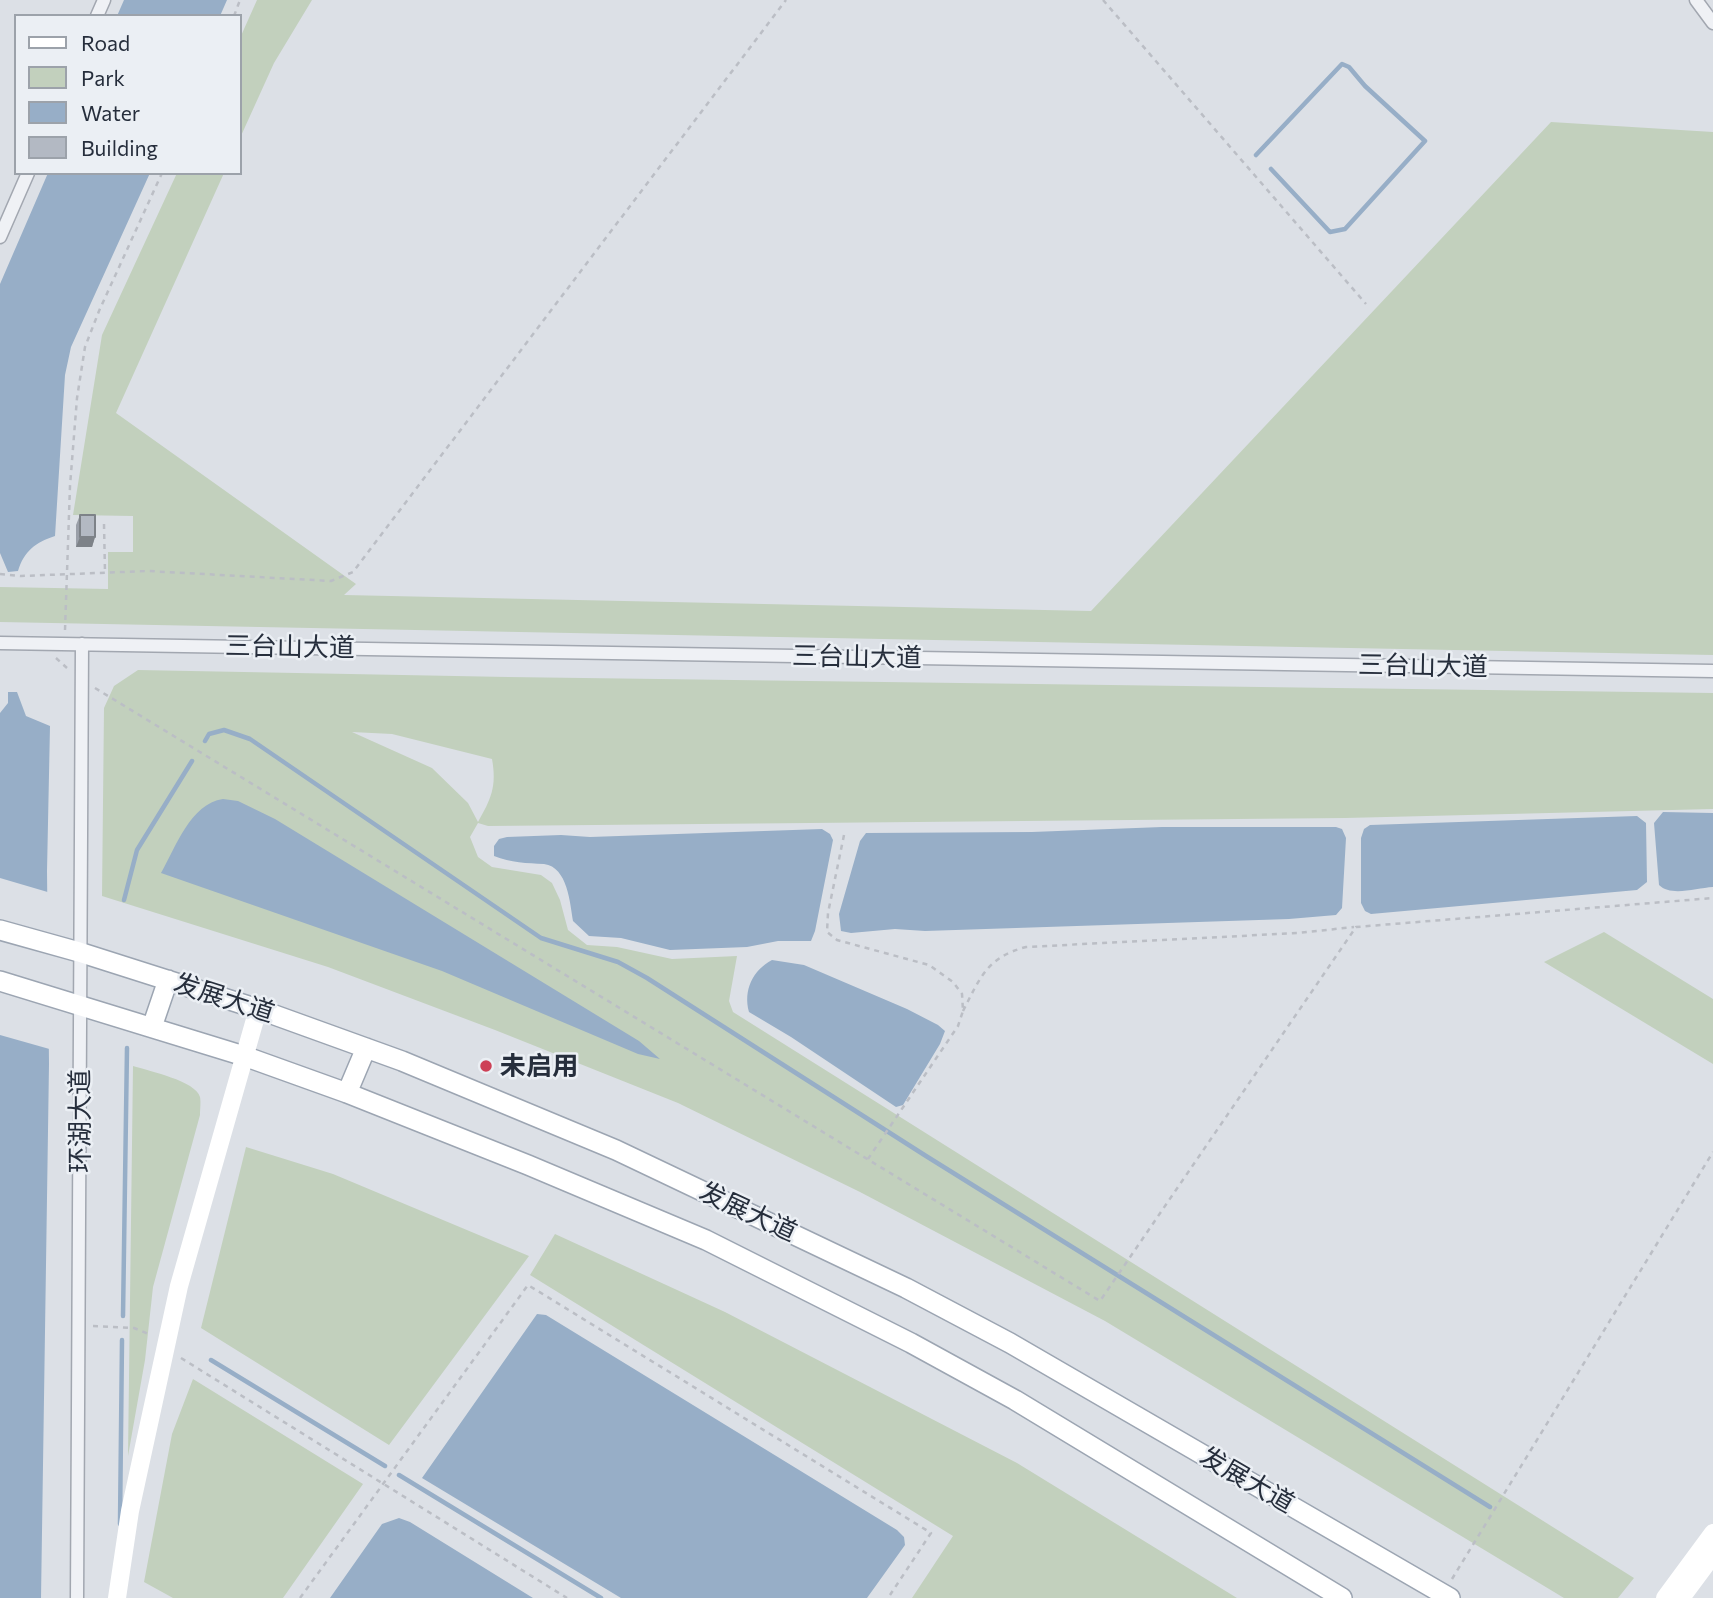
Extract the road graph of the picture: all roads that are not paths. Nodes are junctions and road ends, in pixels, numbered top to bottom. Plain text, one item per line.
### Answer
1 (1696, 0) edge
2 (1713, 23) edge
3 (27, 175) edge
4 (0, 237) edge
5 (0, 643) edge
6 (82, 644) junction
7 (1713, 671) edge
8 (0, 930) edge
9 (72, 950) junction
10 (168, 979) junction
11 (0, 981) edge
12 (73, 1004) junction
13 (258, 1009) junction
14 (152, 1027) junction
15 (366, 1048) junction
16 (244, 1056) junction
17 (347, 1093) junction
18 (1713, 1534) edge
19 (1713, 1555) edge
20 (1446, 1596) edge
21 (77, 1598) edge
22 (117, 1598) edge
23 (1342, 1598) edge
24 (1665, 1598) edge
25 (1681, 1598) edge

1 - 2 street
3 - 4 street
5 - 6 street, 三台山大道
6 - 7 street, 三台山大道
6 - 9 street, 环湖大道
8 - 9 main road, 发展大道
9 - 10 main road, 发展大道
9 - 12 street, 环湖大道
10 - 13 main road, 发展大道
10 - 14 main road
11 - 12 main road, 发展大道
12 - 14 main road, 发展大道
12 - 21 street, 环湖大道
13 - 15 main road, 发展大道
13 - 16 main road
14 - 16 main road, 发展大道
15 - 17 main road
15 - 20 main road, 发展大道
16 - 17 main road, 发展大道
16 - 22 main road
17 - 23 main road, 发展大道
18 - 24 main road
19 - 25 main road

